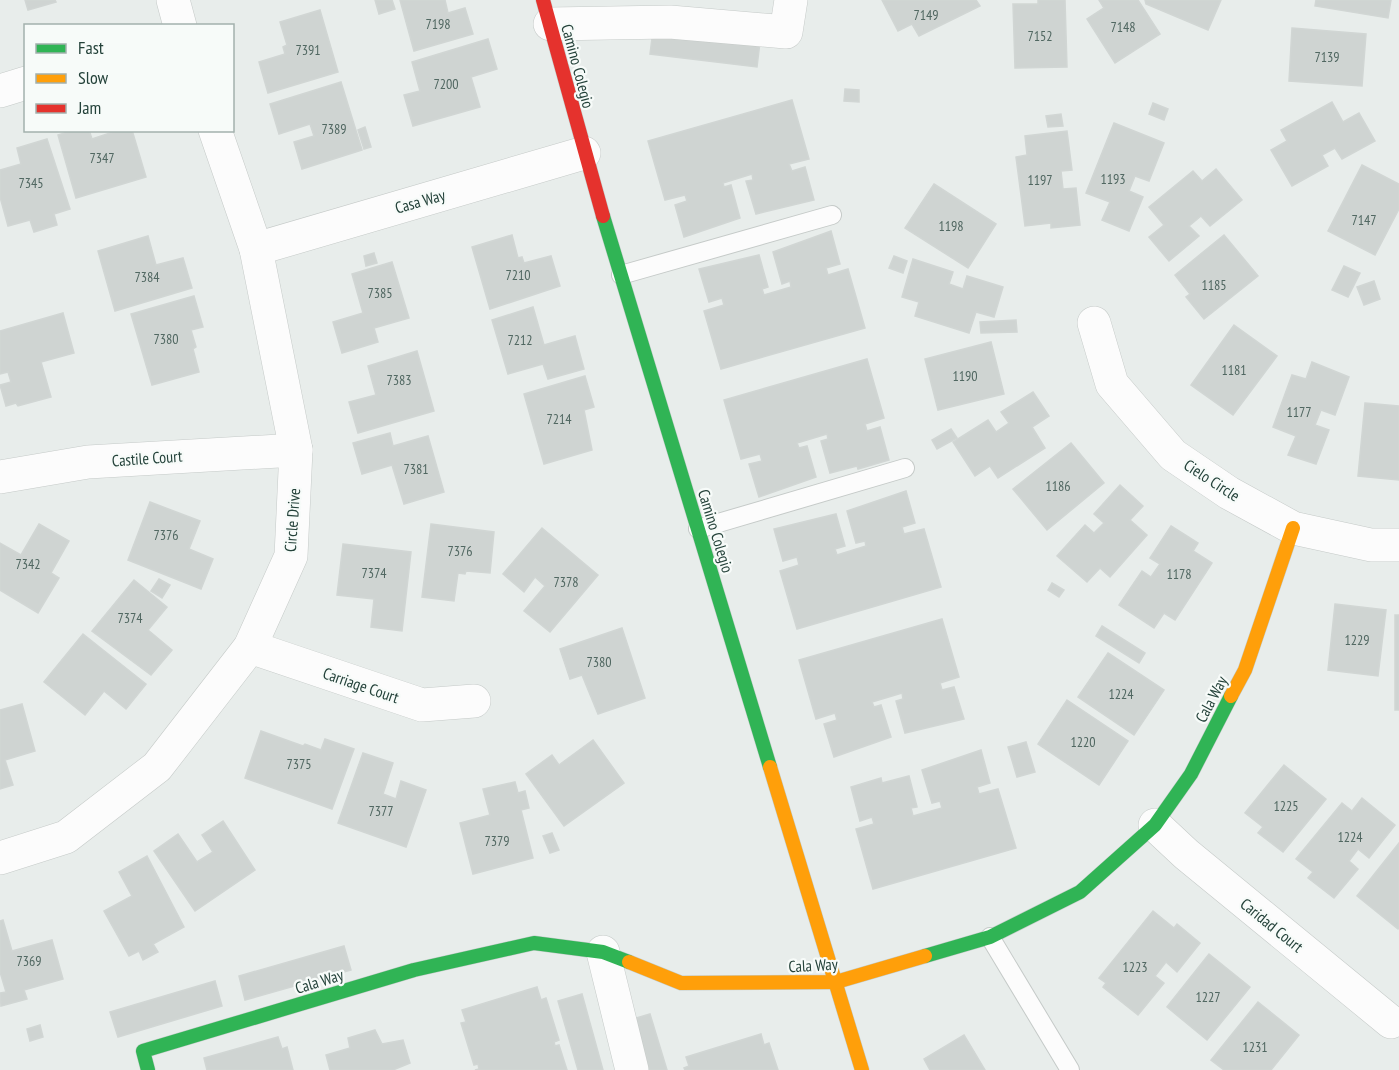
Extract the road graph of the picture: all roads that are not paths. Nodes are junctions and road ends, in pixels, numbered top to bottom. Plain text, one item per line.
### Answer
1 (173, 0) edge
2 (791, 0) edge
3 (547, 12) edge
4 (179, 24) edge
5 (24, 84) edge
6 (0, 91) edge
7 (216, 132) edge
8 (584, 153) junction
9 (832, 215) dead end
10 (256, 249) junction
11 (621, 274) junction
12 (1094, 323) dead end
13 (296, 450) junction
14 (905, 468) dead end
15 (0, 477) edge
16 (1293, 528) junction
17 (698, 529) junction
18 (1399, 545) edge
19 (250, 647) junction
20 (474, 700) dead end
21 (1155, 825) junction
22 (0, 858) edge
23 (990, 937) junction
24 (603, 952) junction
25 (836, 982) junction
26 (1391, 1022) dead end
27 (148, 1070) edge
28 (632, 1070) edge
29 (862, 1070) edge
30 (1070, 1070) edge

1 - 4 street
2 - 3 street
3 - 8 street, Camino Colegio
5 - 6 street
7 - 10 street, Circle Drive
8 - 10 street, Casa Way
8 - 11 street, Camino Colegio
9 - 11 lane
10 - 13 street, Circle Drive
11 - 17 street, Camino Colegio
12 - 16 street, Cielo Circle
13 - 15 street, Castile Court
13 - 19 street, Circle Drive
14 - 17 lane
16 - 18 street, Cielo Circle
16 - 21 street, Cala Way
17 - 25 street, Camino Colegio
19 - 20 street, Carriage Court
19 - 22 street, Circle Drive
21 - 23 street, Cala Way
21 - 26 street, Caridad Court
23 - 25 street, Cala Way
23 - 30 lane
24 - 25 street, Cala Way
24 - 27 street, Cala Way
24 - 28 street
25 - 29 street, Camino Colegio

